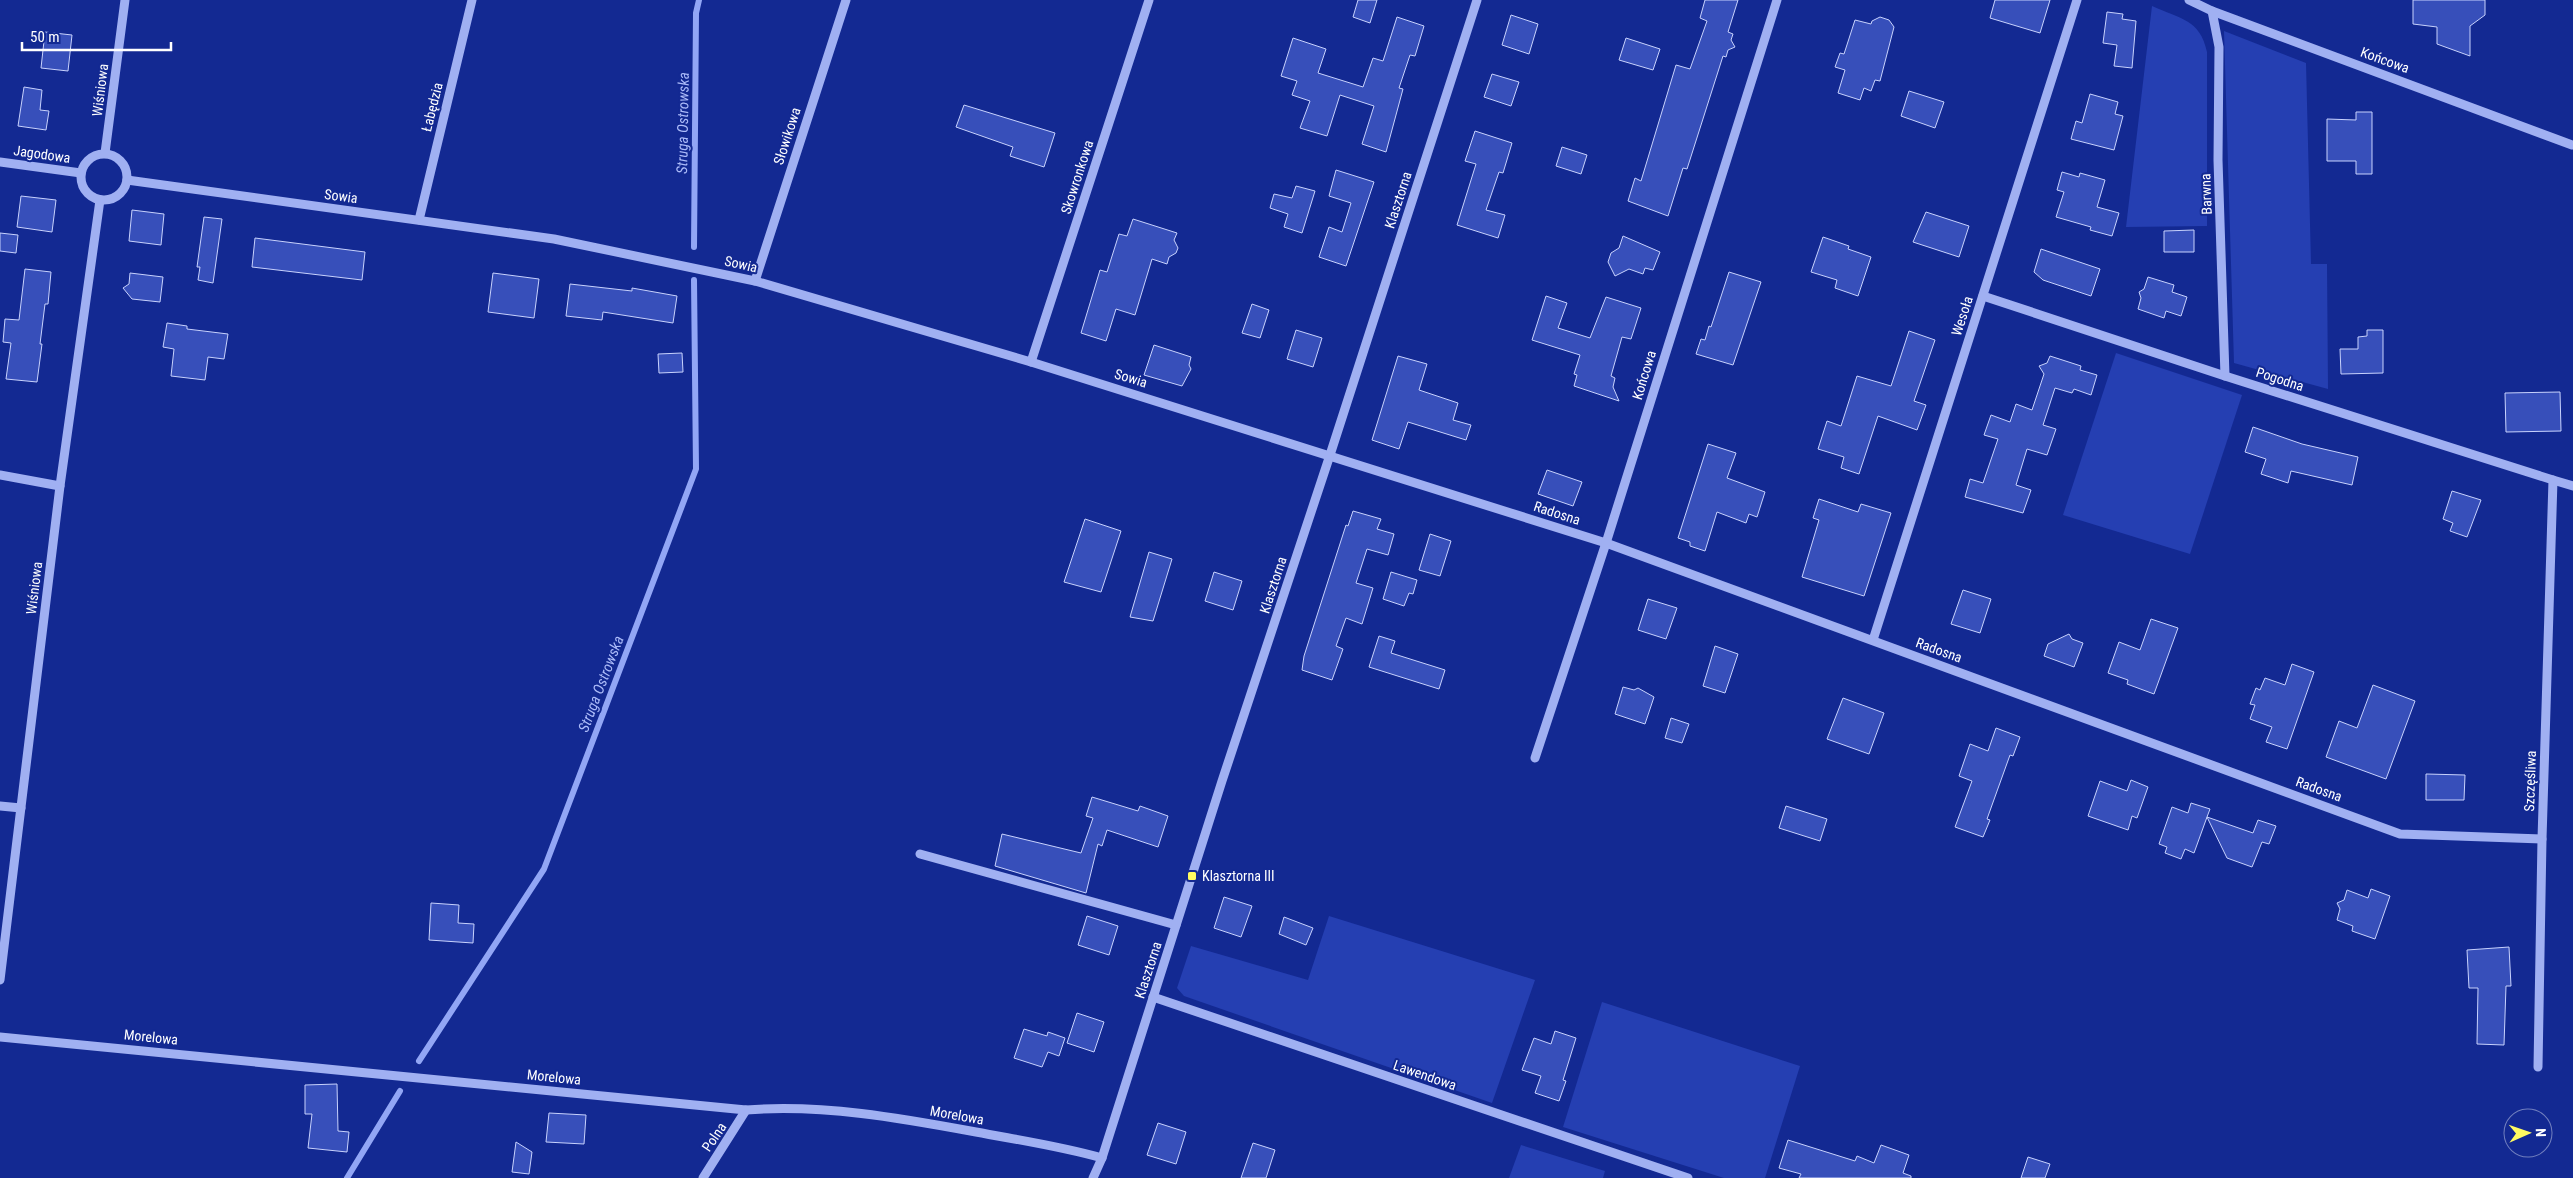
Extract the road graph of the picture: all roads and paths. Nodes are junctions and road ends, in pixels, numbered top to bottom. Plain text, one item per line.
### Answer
1 (125, 0) edge
2 (472, 0) edge
3 (846, 0) edge
4 (1149, 0) edge
5 (1478, 0) edge
6 (1777, 0) edge
7 (2078, 0) edge
8 (2189, 0) edge
9 (2212, 11) junction
10 (2572, 145) edge
11 (105, 153) junction
12 (0, 162) edge
13 (81, 173) junction
14 (127, 180) junction
15 (100, 200) junction
16 (419, 220) junction
17 (755, 281) junction
18 (1983, 296) junction
19 (1031, 362) junction
20 (2225, 376) junction
21 (1330, 455) junction
22 (0, 475) edge
23 (2554, 480) junction
24 (60, 486) junction
25 (2573, 486) edge
26 (1606, 543) junction
27 (1873, 640) junction
28 (1534, 758) dead end
29 (0, 806) edge
30 (21, 808) junction
31 (2542, 839) junction
32 (920, 854) dead end
33 (1176, 926) junction
34 (0, 980) edge
35 (1154, 997) junction
36 (0, 1037) edge
37 (2538, 1066) dead end
38 (746, 1110) junction
39 (1102, 1158) junction
40 (703, 1178) edge
41 (1093, 1178) edge
42 (1688, 1178) edge

1 - 11 street, Wiśniowa
2 - 16 street, Łabędzia
3 - 17 street, Słowikowa
4 - 19 street, Skowronkowa
5 - 21 street, Klasztorna
6 - 26 street, Końcowa
7 - 18 street, Wesoła
8 - 9 street, Końcowa
9 - 10 street, Końcowa
9 - 20 street, Barwna
11 - 13 street
11 - 14 street
12 - 13 street, Jagodowa
13 - 15 street
14 - 15 street
14 - 16 street, Sowia
15 - 24 street, Wiśniowa
16 - 17 street, Sowia
17 - 19 street, Sowia
18 - 20 street, Pogodna
18 - 27 street, Wesoła
19 - 21 street, Sowia
20 - 23 street, Pogodna
21 - 26 street, Radosna
21 - 33 street, Klasztorna
22 - 24 street
23 - 25 street, Pogodna
23 - 31 street, Szczęśliwa
24 - 30 street, Wiśniowa
26 - 27 street, Radosna
26 - 28 street, Końcowa
27 - 31 street, Radosna
29 - 30 street
30 - 34 street, Wiśniowa
31 - 37 street, Szczęśliwa
32 - 33 street
33 - 35 street, Klasztorna
35 - 39 street, Klasztorna
35 - 42 street, Lawendowa
36 - 38 street, Morelowa
38 - 39 street, Morelowa
38 - 40 street, Polna
39 - 41 street, Klasztorna

